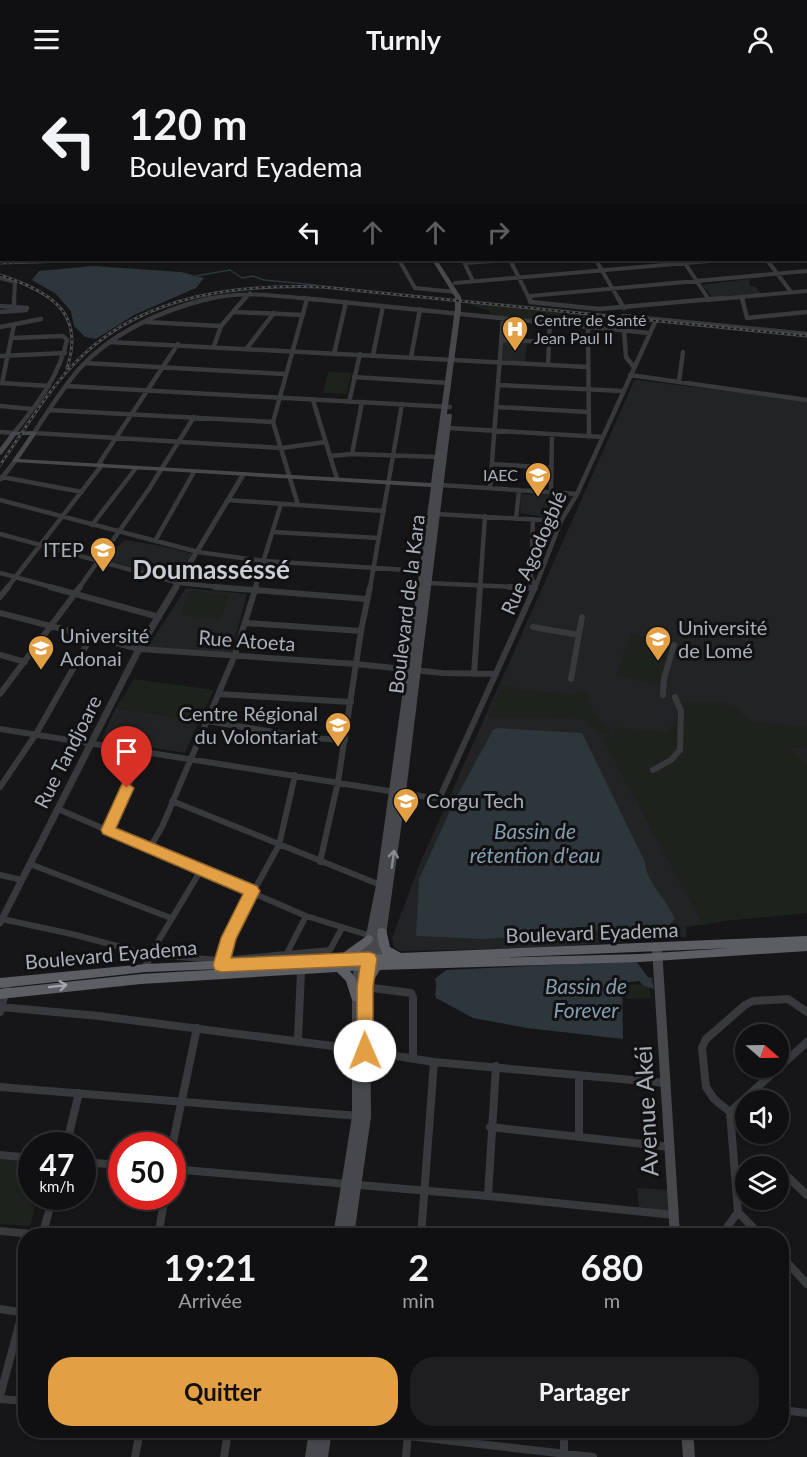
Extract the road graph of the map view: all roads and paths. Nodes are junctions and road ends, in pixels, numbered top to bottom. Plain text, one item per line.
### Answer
1 (400, 261) edge
2 (436, 261) edge
3 (441, 261) edge
4 (464, 261) edge
5 (510, 261) edge
6 (597, 261) edge
7 (683, 261) edge
8 (768, 261) edge
9 (602, 270) junction
10 (807, 272) edge
11 (778, 274) junction
12 (518, 277) junction
13 (0, 278) edge
14 (473, 281) junction
15 (696, 281) junction
16 (456, 283) junction
17 (612, 289) junction
18 (807, 291) edge
19 (791, 292) junction
20 (250, 293) junction
21 (530, 296) junction
22 (459, 297) junction
23 (742, 297) junction
24 (307, 299) junction
25 (709, 300) junction
26 (346, 302) junction
27 (0, 306) edge
28 (383, 306) junction
29 (14, 307) junction
30 (420, 309) junction
31 (0, 312) edge
32 (235, 312) junction
33 (807, 312) edge
34 (274, 313) junction
35 (460, 313) junction
36 (624, 313) junction
37 (303, 315) junction
38 (503, 318) junction
39 (41, 320) dead end
40 (656, 320) junction
41 (144, 322) junction
42 (550, 322) junction
43 (14, 325) junction
44 (221, 326) junction
45 (0, 327) edge
46 (588, 327) junction
47 (616, 329) junction
48 (624, 330) junction
49 (649, 333) junction
50 (807, 334) edge
51 (12, 338) junction
52 (502, 340) junction
53 (108, 342) junction
54 (549, 342) junction
55 (178, 344) junction
56 (214, 346) junction
57 (247, 348) junction
58 (291, 351) junction
59 (65, 352) junction
60 (683, 352) dead end
61 (334, 354) junction
62 (360, 354) junction
63 (373, 355) junction
64 (0, 356) edge
65 (9, 356) junction
66 (411, 357) junction
67 (456, 359) junction
68 (500, 362) junction
69 (84, 363) junction
70 (548, 365) junction
71 (633, 366) junction
72 (162, 367) junction
73 (588, 367) junction
74 (284, 374) junction
75 (630, 375) junction
76 (354, 377) junction
77 (679, 382) junction
78 (1, 383) edge
79 (448, 383) junction
80 (499, 385) junction
81 (49, 386) junction
82 (66, 386) junction
83 (147, 390) junction
84 (588, 390) junction
85 (623, 391) junction
86 (278, 398) junction
87 (313, 400) junction
88 (807, 400) edge
89 (349, 402) junction
90 (362, 402) junction
91 (402, 404) junction
92 (0, 406) edge
93 (448, 407) junction
94 (497, 407) junction
95 (32, 409) junction
96 (49, 410) junction
97 (588, 412) junction
98 (132, 414) junction
99 (194, 417) junction
100 (273, 422) junction
101 (448, 428) junction
102 (495, 431) junction
103 (0, 432) edge
104 (14, 433) junction
105 (34, 433) junction
106 (552, 434) junction
107 (589, 436) junction
108 (602, 437) junction
109 (116, 439) junction
110 (325, 442) junction
111 (179, 443) junction
112 (282, 448) junction
113 (0, 453) edge
114 (352, 454) junction
115 (393, 454) junction
116 (330, 456) junction
117 (438, 457) junction
118 (15, 461) junction
119 (493, 464) junction
120 (100, 465) junction
121 (136, 468) junction
122 (552, 468) junction
123 (163, 470) junction
124 (194, 472) junction
125 (243, 475) junction
126 (291, 478) junction
127 (1, 479) edge
128 (337, 479) junction
129 (387, 483) junction
130 (437, 485) junction
131 (490, 488) junction
132 (519, 490) junction
133 (82, 492) junction
134 (551, 492) junction
135 (577, 494) junction
136 (0, 500) edge
137 (228, 500) junction
138 (281, 504) junction
139 (298, 505) junction
140 (384, 511) junction
141 (438, 514) junction
142 (485, 516) junction
143 (62, 517) junction
144 (516, 519) junction
145 (533, 519) junction
146 (561, 521) junction
147 (92, 525) junction
148 (119, 532) junction
149 (273, 532) junction
150 (0, 534) edge
151 (379, 538) junction
152 (154, 541) junction
153 (39, 545) junction
154 (198, 552) junction
155 (264, 561) junction
156 (97, 562) junction
157 (374, 568) junction
158 (420, 571) junction
159 (0, 573) edge
160 (16, 577) junction
161 (179, 583) junction
162 (429, 583) junction
163 (482, 584) junction
164 (535, 586) junction
165 (255, 591) junction
166 (75, 594) junction
167 (0, 597) edge
168 (366, 598) junction
169 (0, 613) edge
170 (159, 617) junction
171 (582, 617) dead end
172 (246, 623) junction
173 (51, 626) junction
174 (533, 627) dead end
175 (361, 631) junction
176 (579, 635) junction
177 (91, 636) junction
178 (675, 645) dead end
179 (139, 649) junction
180 (0, 655) edge
181 (234, 657) junction
182 (25, 662) junction
183 (356, 664) junction
184 (413, 670) junction
185 (474, 674) junction
186 (496, 674) junction
187 (571, 680) dead end
188 (0, 694) edge
189 (219, 694) junction
190 (663, 695) dead end
191 (675, 697) dead end
192 (351, 702) junction
193 (207, 721) junction
194 (0, 729) edge
195 (36, 735) junction
196 (345, 740) junction
197 (91, 743) junction
198 (144, 752) junction
199 (190, 760) junction
200 (653, 770) dead end
201 (295, 775) junction
202 (4, 776) edge
203 (338, 782) junction
204 (0, 787) edge
205 (397, 791) junction
206 (172, 801) junction
207 (58, 809) junction
208 (108, 830) junction
209 (279, 845) junction
210 (149, 849) junction
211 (320, 862) junction
212 (30, 864) junction
213 (201, 870) junction
214 (0, 876) edge
215 (22, 880) junction
216 (380, 885) junction
217 (389, 887) junction
218 (252, 891) junction
219 (306, 916) junction
220 (171, 918) junction
221 (1, 921) edge
222 (342, 928) junction
223 (373, 935) junction
224 (807, 940) edge
225 (807, 947) edge
226 (287, 952) junction
227 (657, 952) junction
228 (150, 955) junction
229 (403, 957) junction
230 (221, 962) junction
231 (370, 962) junction
232 (341, 964) junction
233 (146, 968) junction
234 (301, 971) junction
235 (3, 988) edge
236 (361, 990) junction
237 (1, 1008) edge
238 (807, 1012) edge
239 (197, 1028) junction
240 (298, 1040) junction
241 (807, 1042) edge
242 (361, 1050) junction
243 (413, 1059) junction
244 (434, 1062) junction
245 (496, 1066) junction
246 (579, 1075) junction
247 (667, 1084) junction
248 (0, 1087) edge
249 (79, 1093) junction
250 (182, 1101) junction
251 (730, 1112) junction
252 (361, 1117) junction
253 (490, 1127) junction
254 (69, 1132) edge
255 (175, 1132) edge
256 (579, 1137) junction
257 (671, 1147) junction
258 (0, 1155) edge
259 (18, 1157) edge
260 (186, 1170) edge
261 (735, 1175) edge
262 (789, 1178) edge
263 (350, 1185) junction
264 (425, 1192) junction
265 (807, 1195) edge
266 (488, 1196) junction
267 (49, 1210) edge
268 (163, 1210) edge
269 (738, 1212) joint
270 (674, 1215) junction
271 (44, 1228) edge
272 (159, 1228) edge
273 (340, 1228) edge
274 (349, 1228) edge
275 (422, 1228) edge
276 (675, 1228) edge
277 (727, 1228) edge
278 (753, 1228) edge
279 (0, 1231) edge
280 (18, 1233) edge
281 (789, 1265) edge
282 (807, 1284) edge
283 (0, 1309) edge
284 (18, 1312) edge
285 (18, 1334) edge
286 (0, 1397) edge
287 (18, 1400) edge
288 (789, 1411) edge
289 (807, 1413) edge
290 (139, 1438) edge
291 (227, 1438) edge
292 (314, 1438) edge
293 (325, 1438) edge
294 (408, 1438) edge
295 (445, 1438) edge
296 (564, 1438) edge
297 (688, 1438) edge
298 (564, 1454) junction
299 (135, 1457) edge
300 (224, 1457) edge
301 (311, 1457) edge
302 (322, 1457) edge
303 (406, 1457) edge
304 (592, 1457) edge
305 (689, 1457) edge

1 - 22 street
2 - 22 main road
3 - 16 main road, Boulevard de la Kara
4 - 14 street
5 - 12 street
6 - 9 street
7 - 9 street
7 - 15 street
8 - 11 street
9 - 12 street
9 - 17 street
10 - 11 street
11 - 15 street
11 - 19 street
12 - 14 street
12 - 21 street
13 - 29 street
14 - 16 street
15 - 17 street
15 - 25 street
16 - 22 main road, Boulevard de la Kara
17 - 21 street
17 - 36 street
18 - 19 street
19 - 23 street
20 - 24 street
20 - 32 street
20 - 41 street
21 - 36 street
22 - 35 main road, Boulevard de la Kara
23 - 25 street
23 - 33 street
24 - 26 street
24 - 37 street
25 - 36 street
26 - 28 street
26 - 61 street
27 - 29 street
28 - 30 street
28 - 63 street
29 - 31 street
30 - 35 street
30 - 66 street
32 - 34 street
32 - 44 street
34 - 37 street
34 - 57 street
35 - 38 street
35 - 67 main road, Boulevard de la Kara
36 - 40 street
36 - 47 street
37 - 58 street
38 - 42 street
38 - 52 street
39 - 43 street
40 - 49 street, Rue Agodogblé
40 - 50 street
41 - 44 street
41 - 53 street
42 - 46 street
42 - 54 street
43 - 45 street
43 - 51 street
44 - 56 street
46 - 47 street
46 - 73 street
47 - 48 street
48 - 49 street
48 - 71 street
49 - 71 street, Rue Agodogblé
51 - 59 street
51 - 65 street
52 - 54 street
52 - 68 street
53 - 55 street
53 - 69 street
54 - 70 street
55 - 56 street
55 - 72 street
56 - 57 street
57 - 58 street
58 - 61 street
58 - 74 street
59 - 65 street
59 - 81 street
60 - 77 street
61 - 62 street
62 - 63 street
62 - 76 street
63 - 66 street
64 - 65 street
65 - 78 street
66 - 67 street
67 - 68 street
67 - 79 main road, Boulevard de la Kara
67 - 93 main road, Boulevard de la Kara
68 - 70 street
68 - 80 street
69 - 72 street
69 - 82 street
70 - 73 street
71 - 75 street, Rue Agodogblé
72 - 74 street
72 - 83 street
73 - 84 street
74 - 86 street
75 - 77 street
75 - 85 street, Rue Agodogblé
76 - 79 street
76 - 89 street
77 - 88 street
78 - 81 street
79 - 93 main road, Boulevard de la Kara
80 - 84 street
80 - 94 street
81 - 95 street
82 - 83 street
82 - 96 street
83 - 86 street
83 - 98 street
84 - 85 street
84 - 97 street
85 - 108 street, Rue Agodogblé
86 - 87 street
86 - 100 street
87 - 89 street
87 - 110 street
89 - 90 street
90 - 91 street
90 - 114 street
91 - 93 street
91 - 115 street
92 - 95 street
93 - 101 main road, Boulevard de la Kara
93 - 117 main road, Boulevard de la Kara
94 - 97 street
94 - 102 street
95 - 104 street
96 - 98 street
96 - 105 street
97 - 107 street
98 - 99 street
98 - 109 street
99 - 100 street
99 - 111 street
100 - 112 street
101 - 102 street
101 - 130 main road, Boulevard de la Kara
102 - 106 street
102 - 119 street
103 - 104 street
104 - 105 main road
104 - 113 main road
105 - 109 street
105 - 118 main road
106 - 107 street
106 - 122 street
107 - 108 street
108 - 135 street, Rue Agodogblé
109 - 111 street
109 - 120 street
110 - 112 street
110 - 116 street
111 - 112 street
111 - 123 street
112 - 126 street
114 - 115 street
114 - 116 street
115 - 117 street
115 - 129 street
116 - 128 street
117 - 130 main road, Boulevard de la Kara
118 - 120 main road
118 - 127 street
119 - 122 street
119 - 131 street
120 - 121 main road
120 - 133 street
121 - 123 main road
121 - 147 street
122 - 134 street
123 - 124 main road
123 - 148 street
124 - 125 main road
124 - 152 street
125 - 126 main road
125 - 137 street, Rue Tandjoare
126 - 128 main road
126 - 139 street
127 - 133 street
128 - 129 main road
129 - 130 main road
129 - 140 street
130 - 131 street
130 - 141 main road, Boulevard de la Kara
130 - 158 main road, Boulevard de la Kara
131 - 132 street
132 - 134 street
132 - 144 street
133 - 143 street
134 - 135 street
135 - 146 street, Rue Agodogblé
136 - 143 street
137 - 138 street
137 - 154 street, Rue Tandjoare
138 - 139 street
138 - 149 street
139 - 140 street
140 - 151 street
141 - 142 street
141 - 162 main road, Boulevard de la Kara
142 - 144 street
142 - 163 street
143 - 147 street
143 - 153 street
144 - 145 street
145 - 146 street
145 - 164 street
146 - 164 street, Rue Agodogblé
147 - 148 street
148 - 152 street
148 - 156 street
149 - 151 street
149 - 155 street
150 - 153 street
151 - 157 street
152 - 154 street
153 - 156 street
153 - 160 street
154 - 155 street
154 - 161 street, Rue Tandjoare
155 - 157 street
155 - 165 street
156 - 161 street
156 - 166 street
157 - 158 street
157 - 168 street
158 - 184 main road, Boulevard de la Kara
159 - 160 street
160 - 166 street
160 - 167 street
161 - 165 street
161 - 170 street, Rue Tandjoare
162 - 163 street
162 - 184 main road, Boulevard de la Kara
163 - 164 street
163 - 185 street
164 - 186 street, Rue Agodogblé
165 - 168 street
165 - 172 street
166 - 170 street
166 - 173 street
168 - 175 street
169 - 173 street, Rue Atoeta
170 - 179 street, Rue Tandjoare
171 - 176 street
172 - 175 street
172 - 181 street
173 - 177 street, Rue Atoeta
173 - 182 street
174 - 176 street
175 - 183 street
176 - 187 street
177 - 179 street, Rue Atoeta
177 - 195 street
178 - 190 street
179 - 181 street, Rue Atoeta
179 - 197 street, Rue Tandjoare
180 - 182 street
181 - 183 street, Rue Atoeta
181 - 189 street
182 - 188 street
183 - 184 street, Rue Atoeta
183 - 192 street
184 - 185 street, Rue Atoeta
184 - 205 main road, Boulevard de la Kara
185 - 186 street, Rue Atoeta
186 - 205 street, Rue Agodogblé
189 - 192 street
189 - 193 street
191 - 200 street
192 - 196 street
193 - 196 street
193 - 199 street
194 - 195 street
195 - 197 street
195 - 202 street
196 - 203 street
197 - 198 street
197 - 207 street, Rue Tandjoare
198 - 199 street
198 - 208 street
199 - 201 street
199 - 206 street
201 - 203 street
201 - 209 street
202 - 204 street
203 - 205 street
203 - 211 street
205 - 216 main road, Boulevard de la Kara
217 -> 205 main road, Boulevard de la Kara
206 - 209 street
206 - 210 street
207 - 208 street
207 - 212 street, Rue Tandjoare
208 - 210 street
209 - 211 street
209 - 218 street
210 - 213 street
211 - 216 street
212 - 215 street, Rue Tandjoare
212 - 220 street
213 - 218 street
213 - 220 street
214 - 215 street
215 - 221 street, Rue Tandjoare
216 - 217 street
216 - 223 main road, Boulevard de la Kara
217 - 223 main road, Boulevard de la Kara
218 - 219 street
218 - 230 street
219 - 222 street
219 - 226 street
220 - 228 street
221 - 228 street
222 - 223 street
222 - 226 street
223 - 229 highway
223 - 231 main road, Boulevard de la Kara
223 - 231 main road, Boulevard de la Kara
223 - 232 highway
224 - 227 highway, Boulevard Eyadema
225 - 227 highway
226 - 230 street
227 - 229 highway, Boulevard Eyadema
227 - 231 highway
227 - 247 main road, Avenue Akéi
228 - 230 street
228 - 233 street
229 - 231 highway, Boulevard Eyadema
230 - 232 highway, Boulevard Eyadema
230 - 233 highway, Boulevard Eyadema
231 - 232 highway
231 - 236 highway
231 - 236 main road
232 - 234 highway
232 - 236 highway
233 - 235 highway, Boulevard Eyadema
235 -> 234 highway
234 - 240 street
235 - 237 street
236 - 242 main road
236 - 243 street
237 - 239 street
238 - 251 street
239 - 240 street
239 - 250 street
240 - 242 street
241 - 251 street
242 - 243 street
242 - 252 main road
243 - 244 street
244 - 245 street
244 - 264 street
245 - 246 street
245 - 253 street
246 - 247 street
246 - 256 street
247 - 257 main road, Avenue Akéi
248 - 249 street
249 - 250 street
249 - 254 street
250 - 252 street
250 - 255 street
251 - 261 street
252 - 263 main road
253 - 256 street
253 - 266 street
256 - 257 street
257 - 270 main road, Avenue Akéi
258 - 259 street
260 - 263 street
262 - 265 street
263 - 264 street
263 - 273 main road
263 - 274 main road
264 - 266 street
264 - 275 street
266 - 270 street
267 - 271 street
268 - 272 street
269 - 277 street
269 - 278 street
270 - 276 main road, Avenue Akéi
279 - 280 street
281 - 282 street
283 - 284 street
285 - 286 street
286 - 287 street
288 - 289 street
290 - 299 street
291 - 300 street
292 - 301 main road
293 - 302 main road
294 - 303 street
295 - 298 street
296 - 298 street
297 - 305 main road
298 - 304 street

